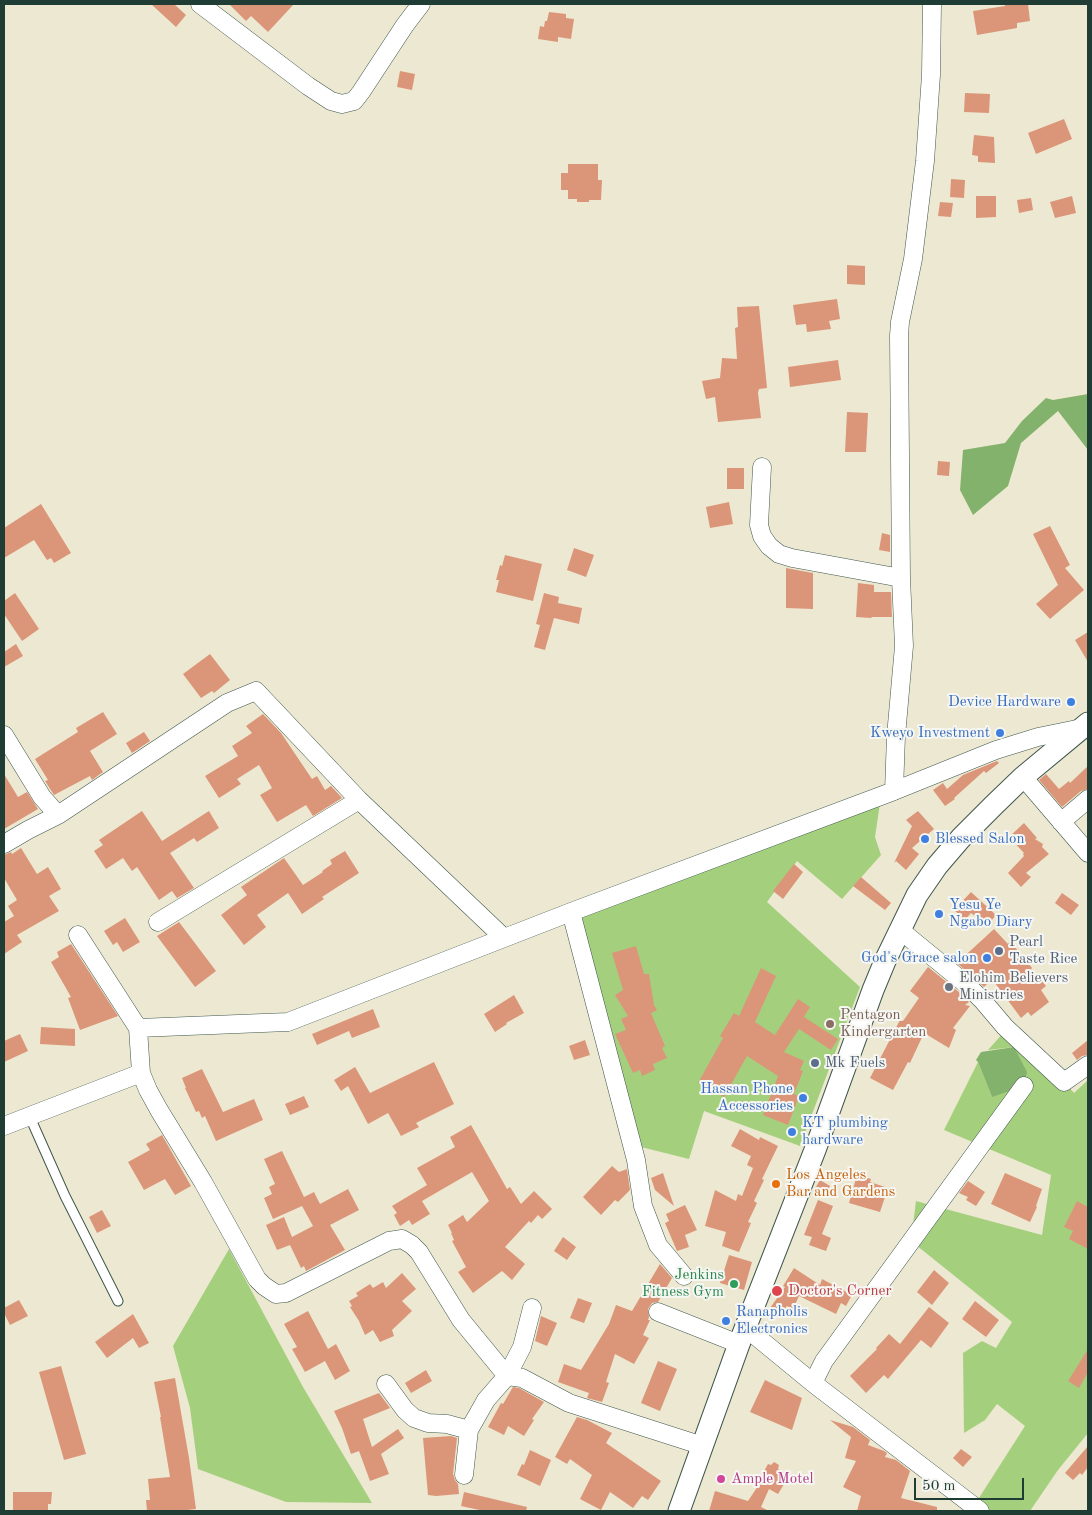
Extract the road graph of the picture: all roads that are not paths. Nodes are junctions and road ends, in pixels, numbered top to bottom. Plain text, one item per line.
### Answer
1 (200, 4) edge
2 (421, 4) edge
3 (932, 4) edge
4 (762, 467) dead end
5 (901, 578) junction
6 (1086, 726) edge
7 (4, 735) edge
8 (1022, 777) junction
9 (894, 791) junction
10 (1088, 799) edge
11 (360, 800) junction
12 (58, 815) junction
13 (1061, 822) junction
14 (4, 844) edge
15 (1088, 853) edge
16 (570, 912) junction
17 (158, 922) dead end
18 (900, 930) junction
19 (78, 935) dead end
20 (504, 938) junction
21 (138, 1028) junction
22 (1088, 1065) edge
23 (141, 1073) junction
24 (1024, 1086) dead end
25 (29, 1115) junction
26 (4, 1126) edge
27 (684, 1276) dead end
28 (118, 1301) dead end
29 (532, 1308) dead end
30 (658, 1312) dead end
31 (742, 1336) junction
32 (507, 1376) junction
33 (813, 1382) junction
34 (386, 1384) dead end
35 (469, 1430) junction
36 (703, 1446) junction
37 (464, 1475) dead end
38 (679, 1511) edge
39 (980, 1511) edge

1 - 2 street
3 - 5 street
4 - 5 street
5 - 9 street
6 - 8 street
6 - 9 street
7 - 12 street
8 - 13 street
8 - 18 street
9 - 16 street
10 - 13 street
11 - 12 street
11 - 17 street
11 - 20 street
12 - 14 street
13 - 15 street
16 - 20 street
16 - 27 street
18 - 22 street
18 - 31 street
19 - 21 street
20 - 21 street
21 - 23 street
23 - 25 street
23 - 32 street
24 - 33 street
25 - 26 street
25 - 28 lane
29 - 32 street
30 - 31 street
31 - 33 street
31 - 36 street
32 - 35 street
32 - 36 street
33 - 39 street
34 - 35 street
35 - 37 street
36 - 38 street

